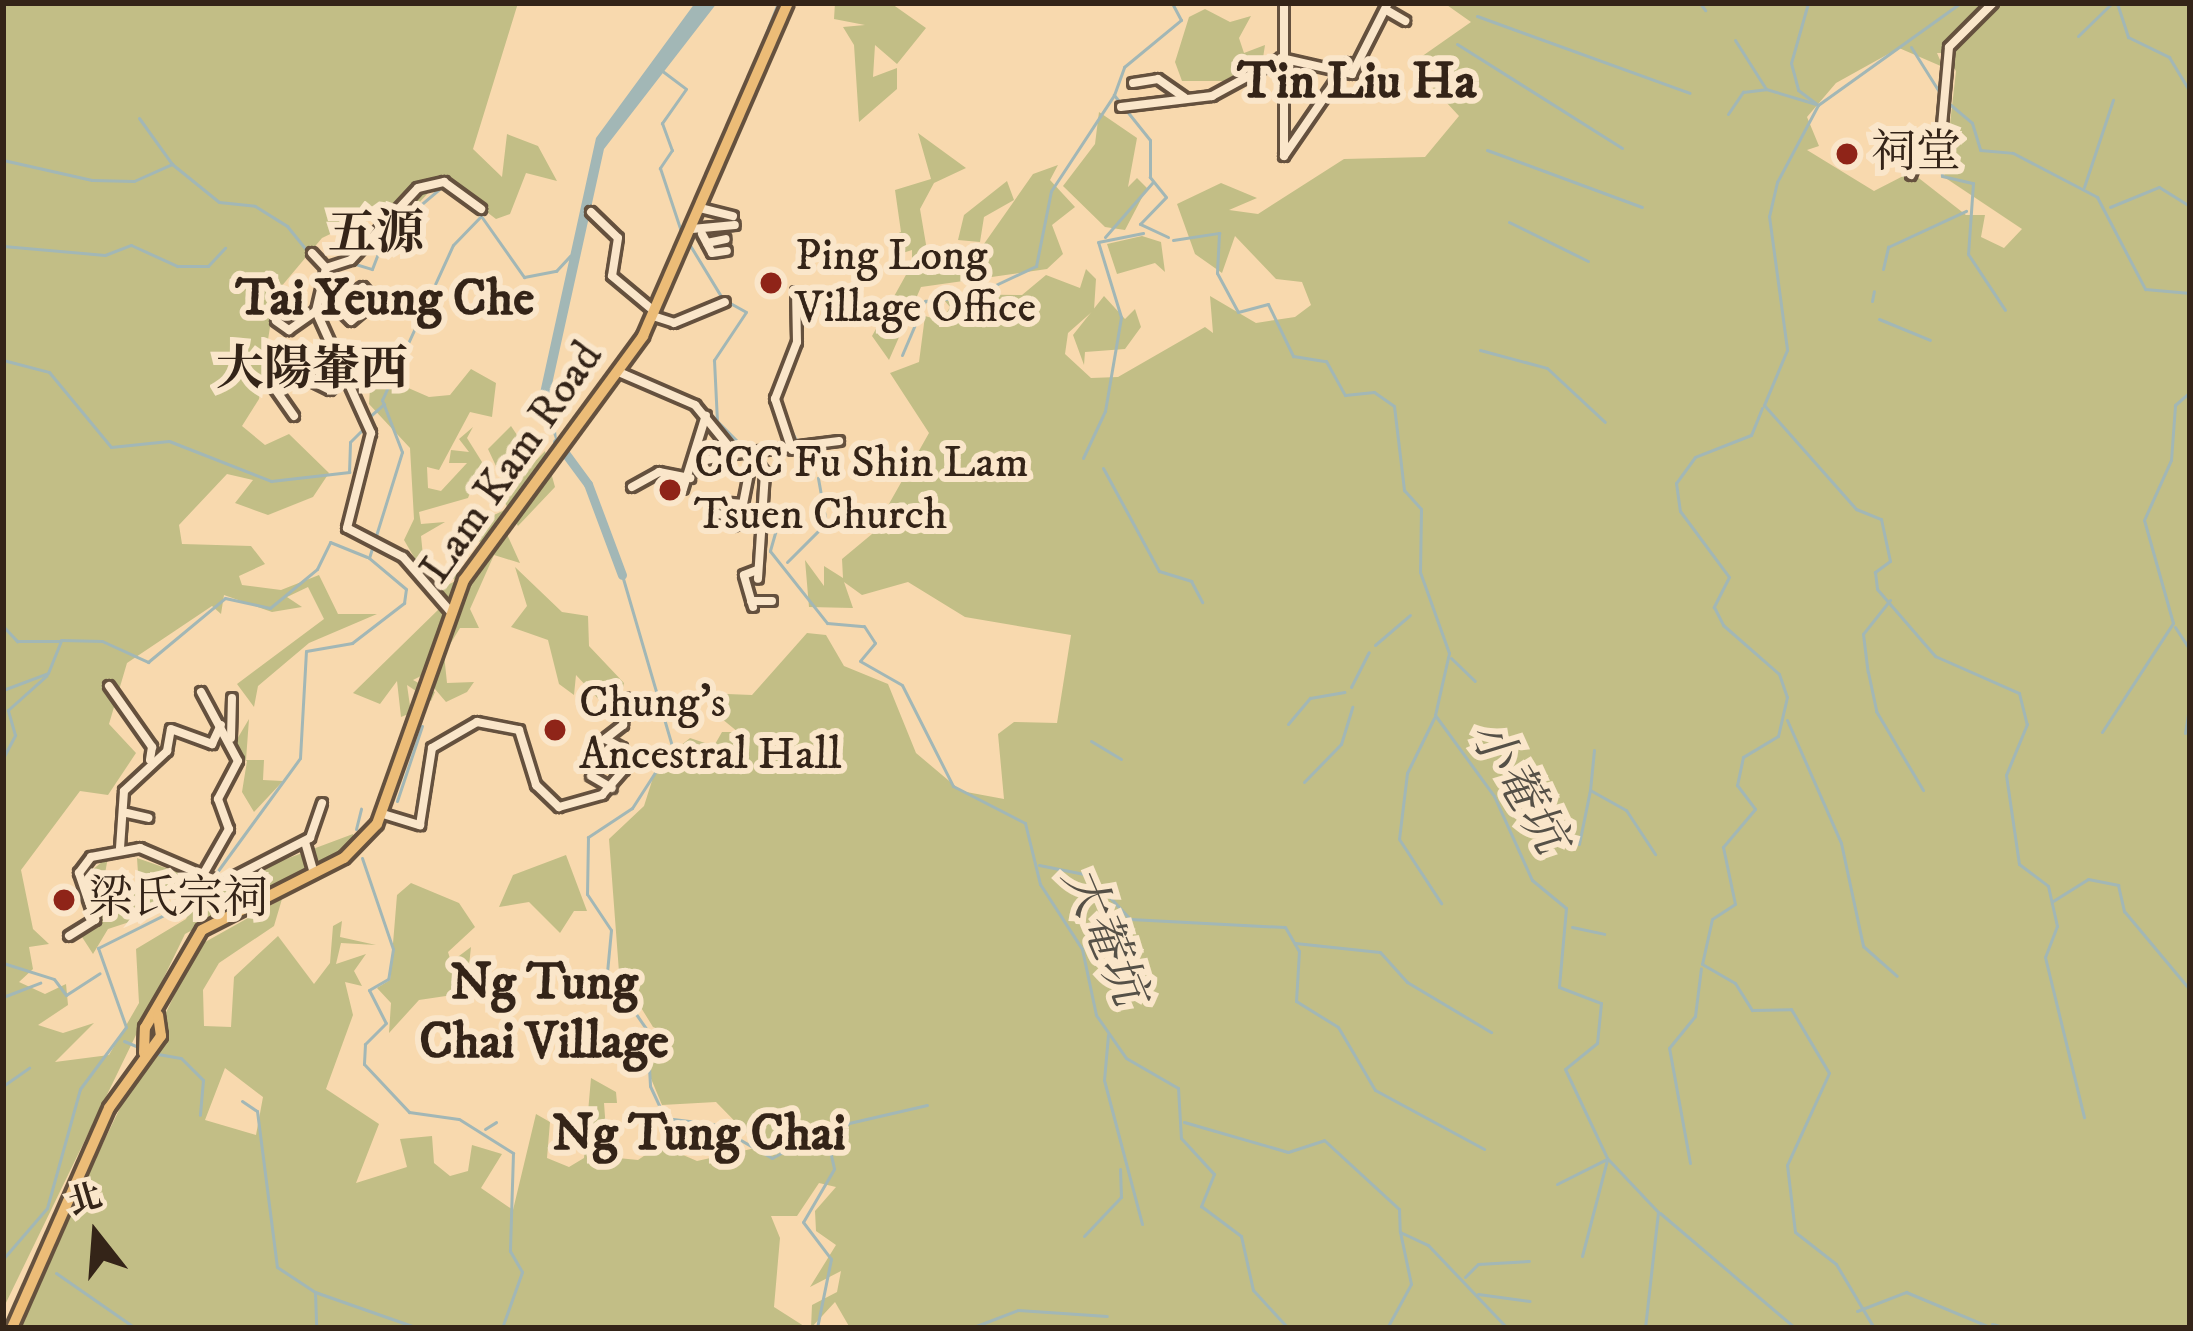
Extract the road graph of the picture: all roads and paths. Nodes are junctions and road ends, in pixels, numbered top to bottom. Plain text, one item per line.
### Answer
1 (788, 3) edge
2 (1284, 3) edge
3 (1993, 3) edge
4 (1388, 7) edge
5 (1406, 21) dead end
6 (1281, 58) junction
7 (1348, 63) dead end
8 (1337, 76) junction
9 (1133, 83) dead end
10 (1184, 97) junction
11 (1121, 106) dead end
12 (1894, 156) dead end
13 (1918, 160) junction
14 (1911, 176) dead end
15 (700, 208) junction
16 (481, 209) dead end
17 (591, 212) dead end
18 (695, 237) junction
19 (726, 238) dead end
20 (727, 251) dead end
21 (311, 253) dead end
22 (326, 268) junction
23 (796, 292) dead end
24 (724, 302) dead end
25 (334, 305) junction
26 (317, 312) junction
27 (654, 314) junction
28 (276, 321) dead end
29 (344, 373) junction
30 (621, 373) junction
31 (706, 415) junction
32 (294, 416) dead end
33 (839, 441) dead end
34 (793, 451) junction
35 (735, 454) junction
36 (759, 459) junction
37 (697, 462) junction
38 (690, 478) junction
39 (632, 487) dead end
40 (683, 489) dead end
41 (721, 502) dead end
42 (718, 514) dead end
43 (756, 516) junction
44 (746, 522) junction
45 (733, 526) dead end
46 (772, 601) dead end
47 (451, 612) junction
48 (109, 686) dead end
49 (201, 692) dead end
50 (232, 698) dead end
51 (626, 698) dead end
52 (221, 725) junction
53 (231, 740) junction
54 (149, 761) junction
55 (591, 776) dead end
56 (614, 788) junction
57 (322, 803) dead end
58 (127, 813) junction
59 (383, 814) junction
60 (148, 818) dead end
61 (305, 842) junction
62 (120, 848) junction
63 (314, 873) junction
64 (210, 876) junction
65 (69, 936) dead end
66 (12, 1328) edge

1 - 15 main road, Lam Kam Road
2 - 6 street
3 - 13 street
4 - 5 street
4 - 8 street
6 - 8 street
6 - 8 street
6 - 10 street
7 - 8 street
9 - 10 street
10 - 11 street
12 - 13 street
13 - 14 street
15 - 18 main road, Lam Kam Road
15 - 18 street
16 - 22 street
17 - 27 street
18 - 19 street
18 - 20 street
18 - 27 main road, Lam Kam Road
21 - 22 street
22 - 26 street
23 - 34 street
24 - 27 street
25 - 25 street
25 - 26 street
26 - 28 street
26 - 29 street
27 - 30 main road, Lam Kam Road
29 - 32 street
29 - 47 street
30 - 31 street
30 - 47 main road, Lam Kam Road
31 - 35 street
31 - 37 street
33 - 34 street
34 - 36 street
35 - 36 street
35 - 37 street
36 - 41 street
36 - 43 street
37 - 38 street
38 - 39 street
38 - 40 street
42 - 44 street
43 - 44 street
43 - 46 street
44 - 45 street
47 - 59 main road, Lam Kam Road
48 - 54 street
49 - 52 street
50 - 53 street
51 - 56 street
52 - 53 street
52 - 54 street
53 - 64 street
54 - 58 street
55 - 56 street
56 - 59 street
57 - 61 street
58 - 60 street
58 - 62 street
59 - 63 main road, Lam Kam Road
61 - 63 street
61 - 64 street
62 - 64 street
62 - 65 street
63 - 66 main road, Lam Kam Road

